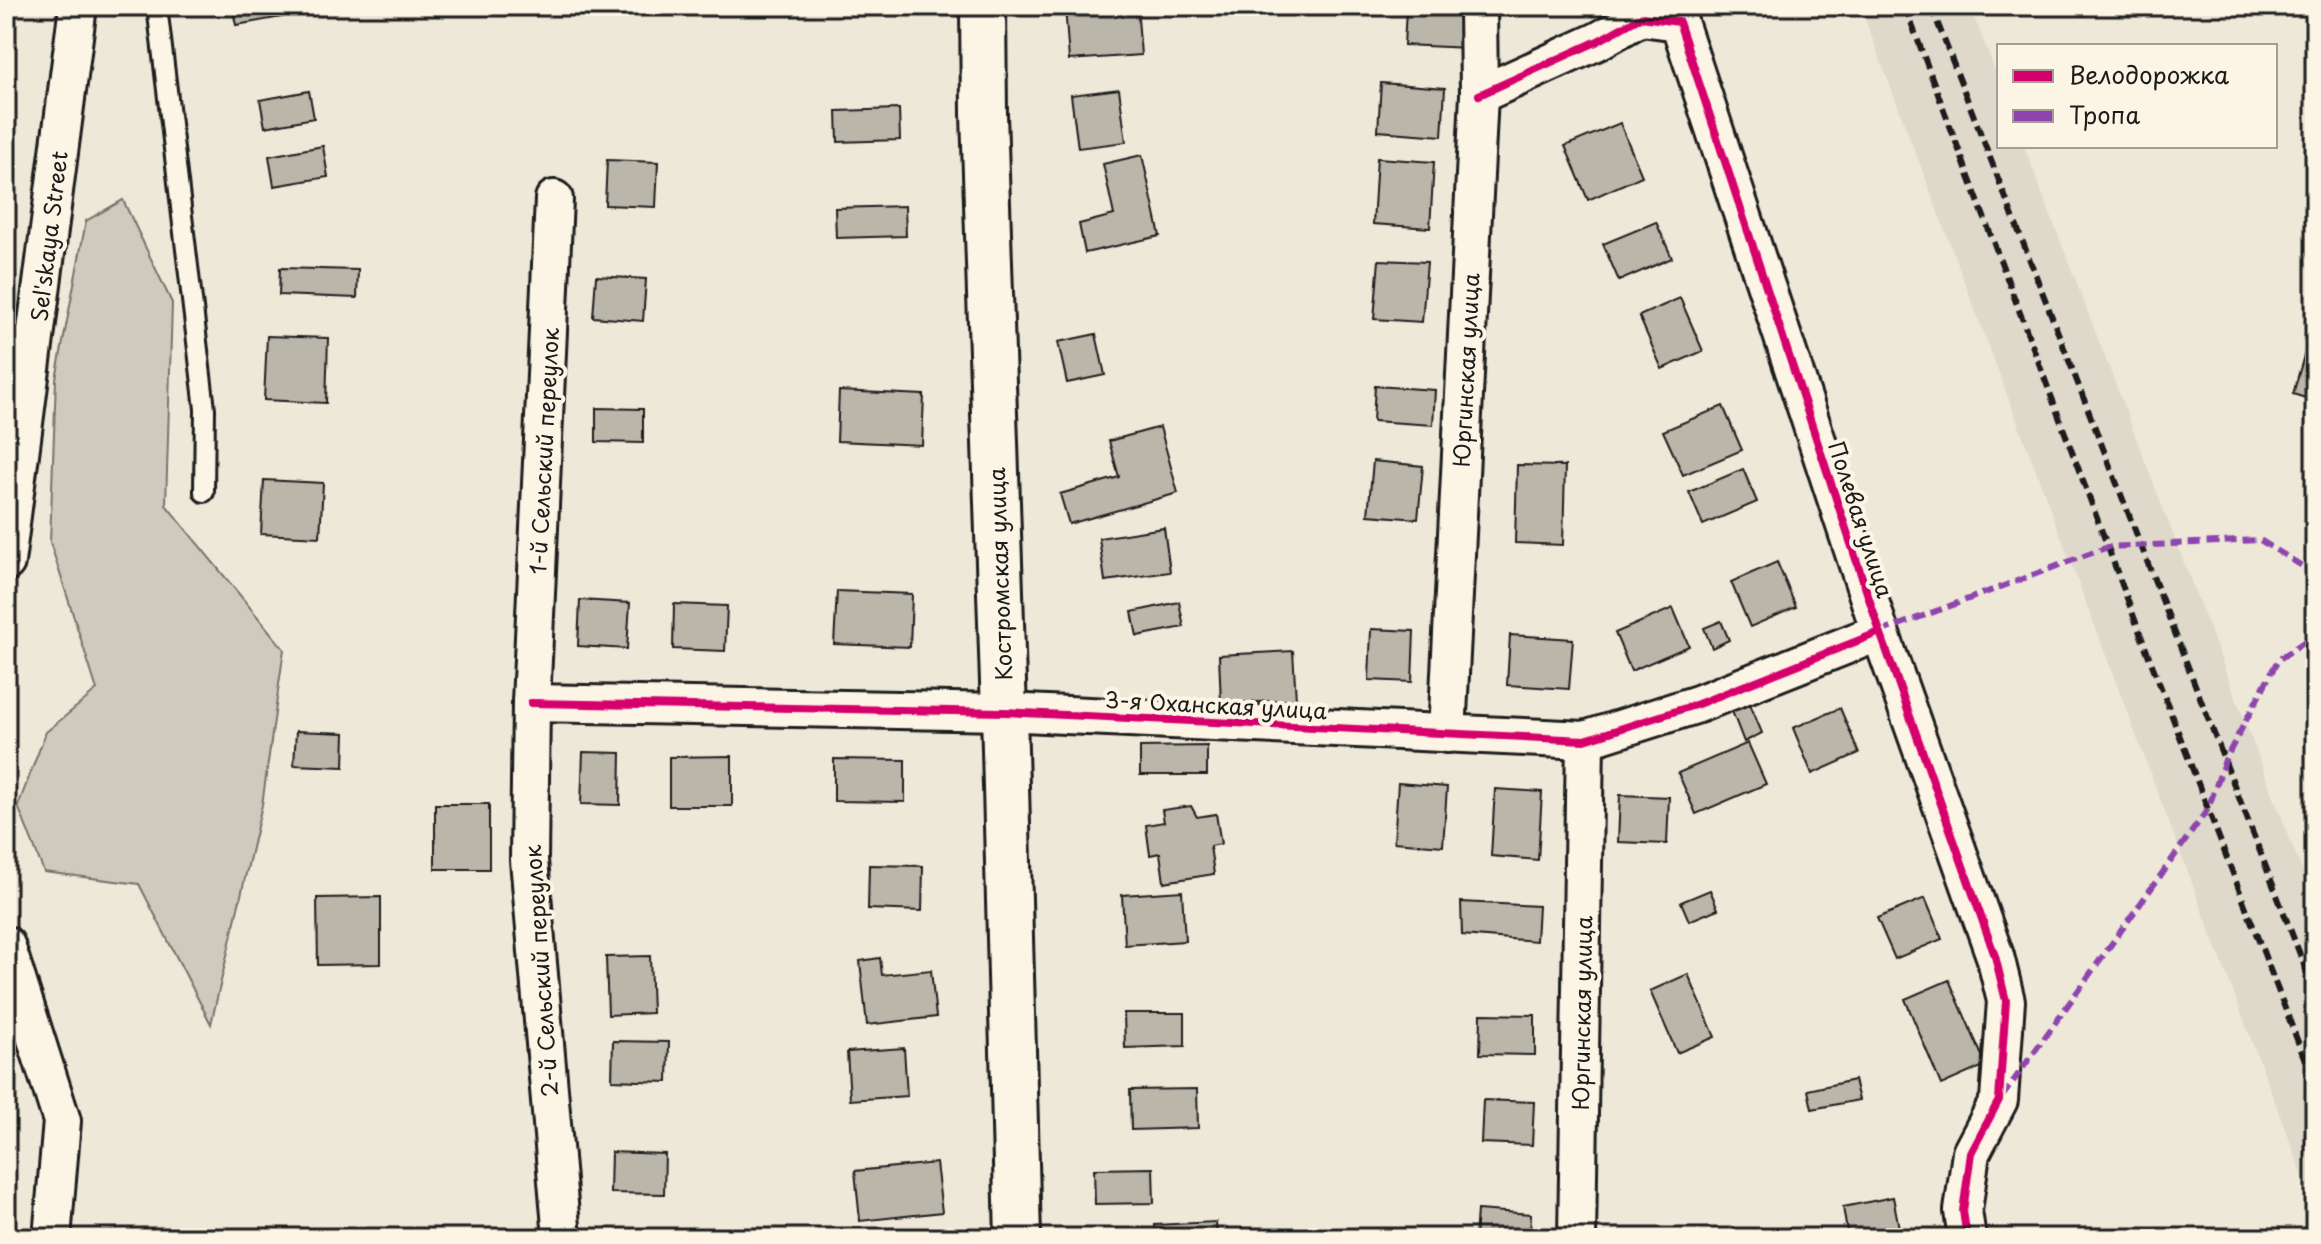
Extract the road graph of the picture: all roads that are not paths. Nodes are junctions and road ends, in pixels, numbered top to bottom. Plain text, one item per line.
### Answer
1 (78, 6) edge
2 (157, 6) edge
3 (983, 6) edge
4 (1478, 6) edge
5 (1479, 95) junction
6 (554, 199) dead end
7 (204, 492) dead end
8 (6, 562) edge
9 (1880, 632) junction
10 (531, 703) junction
11 (1004, 712) junction
12 (1447, 734) junction
13 (1585, 740) junction
14 (6, 945) edge
15 (52, 1238) edge
16 (562, 1238) edge
17 (1018, 1238) edge
18 (1577, 1238) edge
19 (1967, 1238) edge

1 - 8 street, Sel'skaya Street
2 - 7 lane
3 - 11 street, Костромская улица
4 - 5 street, Юргинская улица
5 - 9 street, Полевая улица
5 - 12 street, Юргинская улица
6 - 10 street, 1-й Сельский переулок
9 - 13 street, 3-я Оханская улица
9 - 19 street, Полевая улица
10 - 11 street, 3-я Оханская улица
10 - 16 street, 2-й Сельский переулок
11 - 12 street, 3-я Оханская улица
11 - 17 street, Костромская улица
12 - 13 street, 3-я Оханская улица
13 - 18 street, Юргинская улица
14 - 15 street

